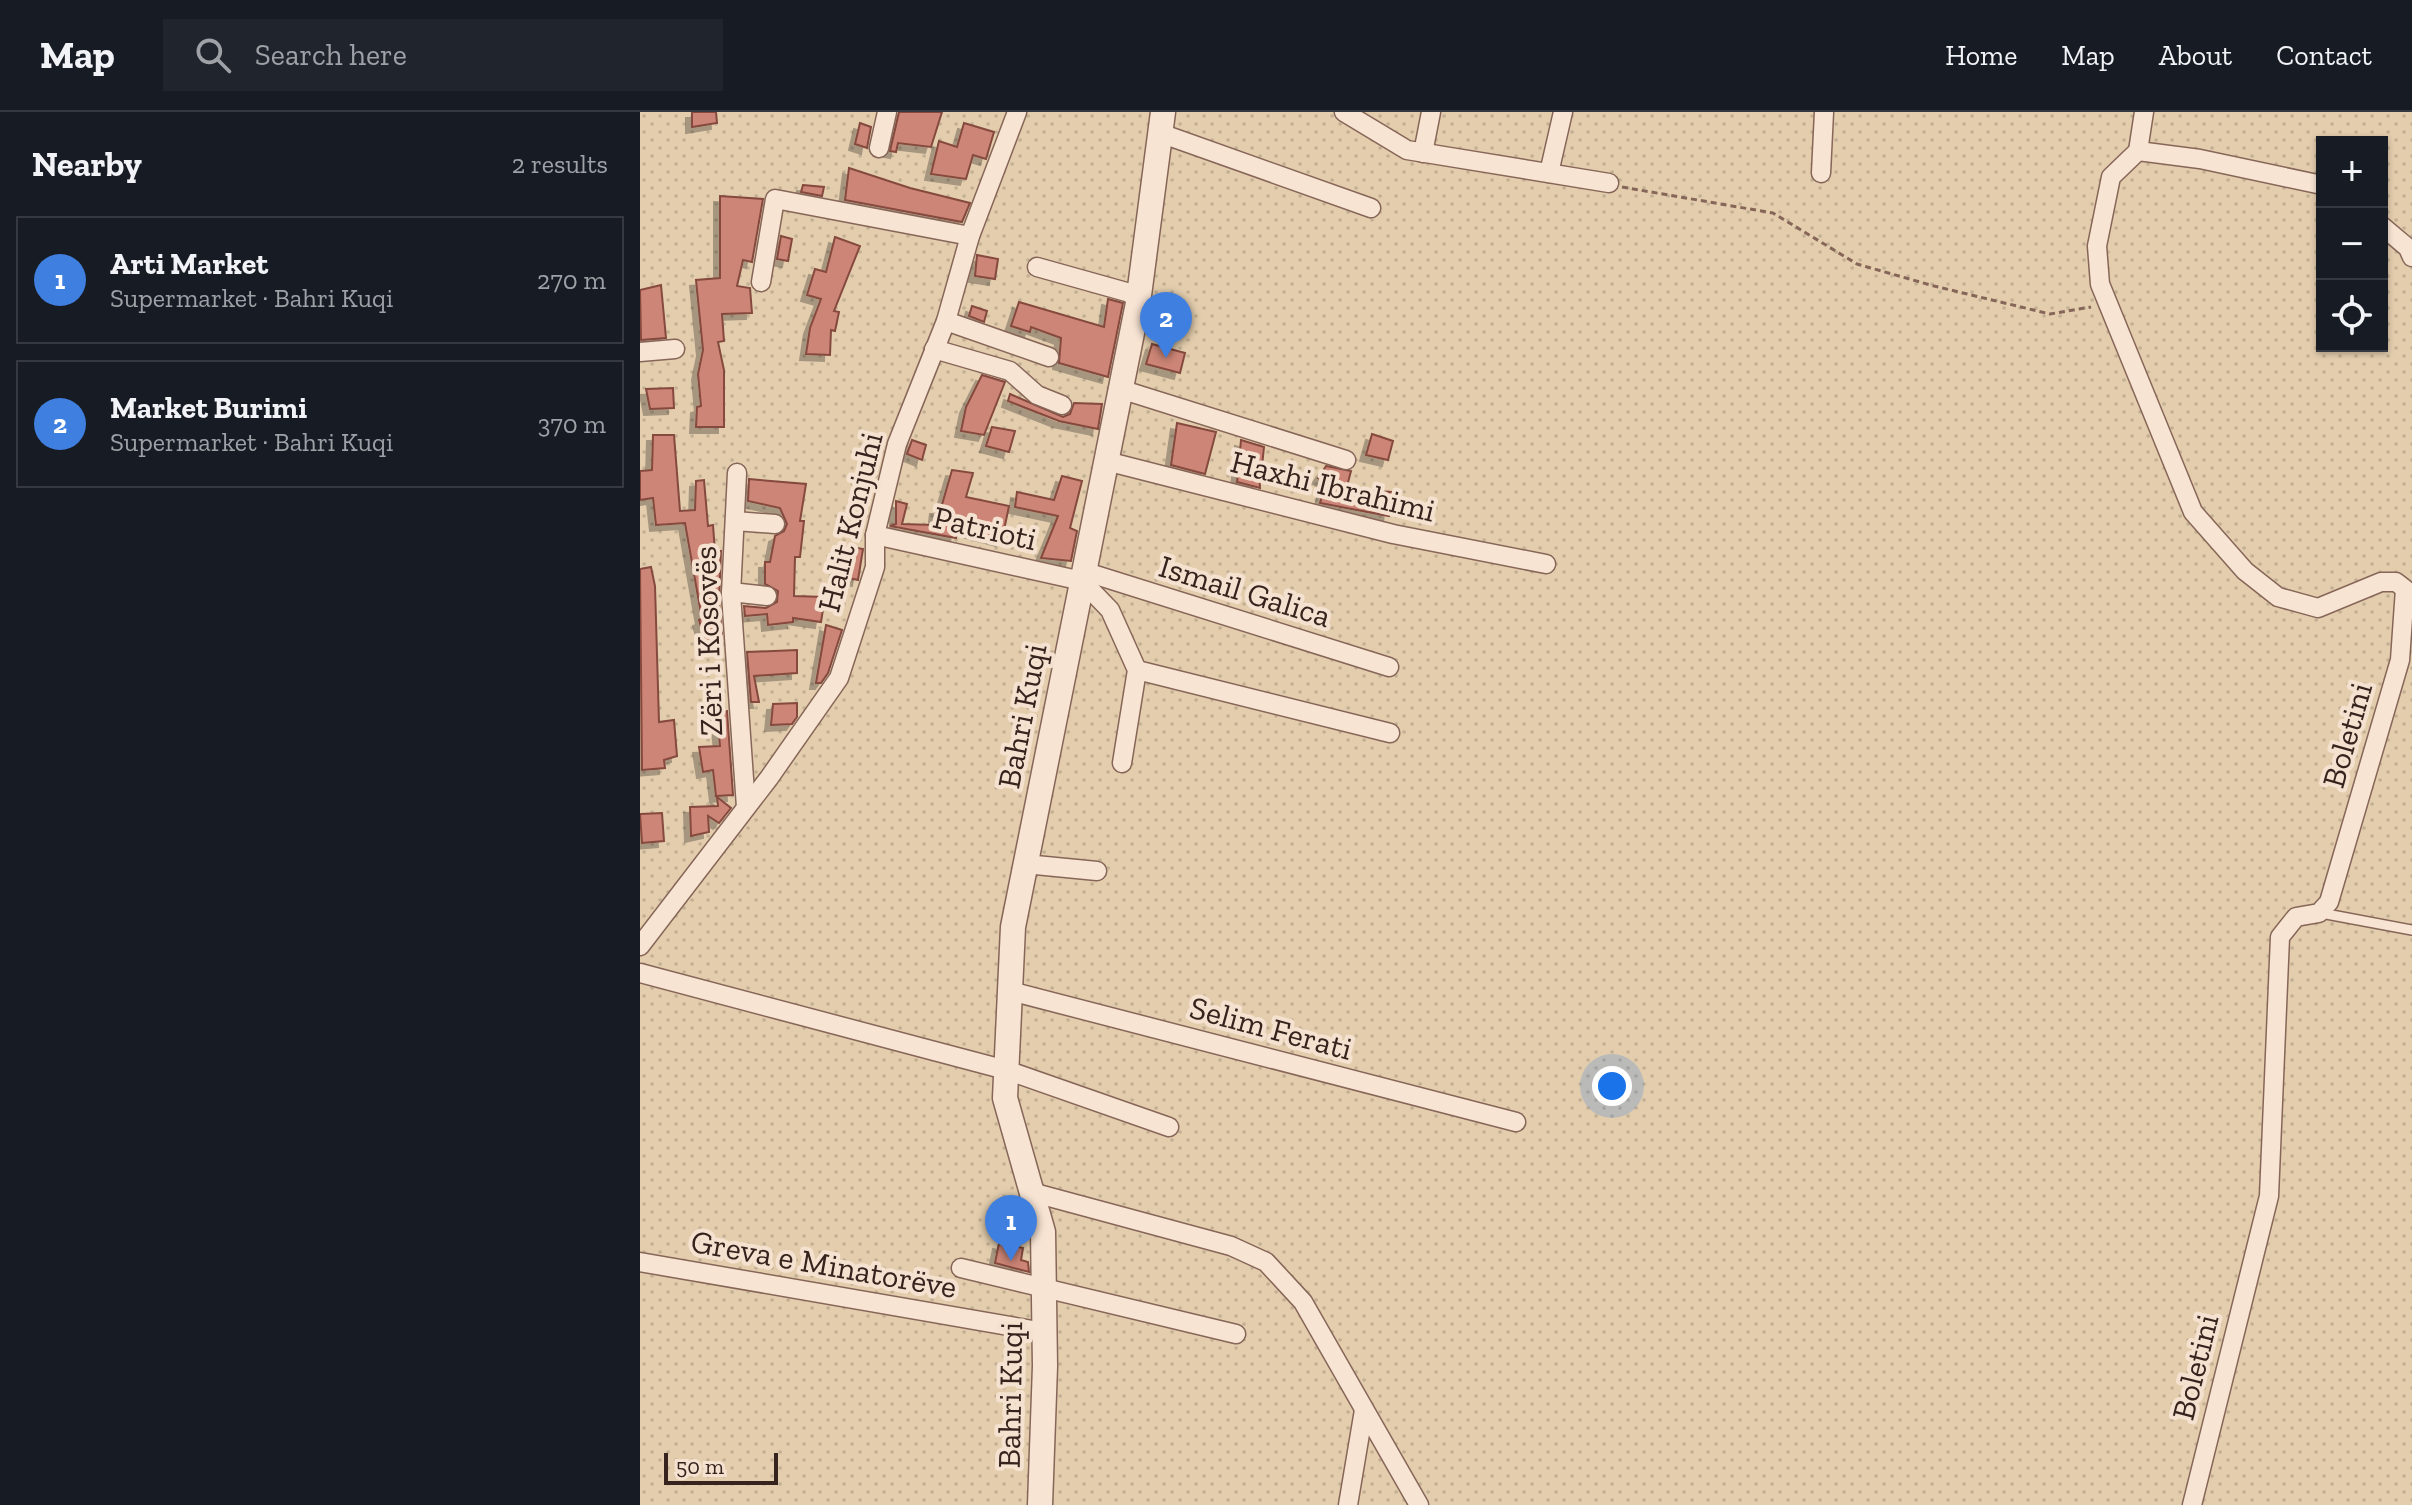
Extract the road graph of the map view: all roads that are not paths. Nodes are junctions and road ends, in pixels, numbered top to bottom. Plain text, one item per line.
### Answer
1 (887, 112) edge
2 (1017, 112) edge
3 (1344, 112) edge
4 (1431, 112) edge
5 (1563, 112) edge
6 (1824, 112) edge
7 (2144, 112) edge
8 (1162, 122) edge
9 (879, 148) dead end
10 (2138, 151) junction
11 (1423, 153) junction
12 (1549, 173) junction
13 (1821, 173) dead end
14 (1609, 183) road end
15 (2316, 184) edge
16 (1371, 208) dead end
17 (2388, 231) edge
18 (970, 236) junction
19 (2412, 257) edge
20 (1037, 267) dead end
21 (761, 282) dead end
22 (1138, 303) junction
23 (946, 321) junction
24 (675, 349) dead end
25 (934, 349) junction
26 (640, 352) edge
27 (1049, 357) dead end
28 (1120, 389) junction
29 (1062, 405) dead end
30 (1346, 460) dead end
31 (1106, 461) junction
32 (737, 473) dead end
33 (735, 521) junction
34 (775, 524) dead end
35 (875, 535) junction
36 (1546, 564) dead end
37 (1082, 576) junction
38 (2404, 582) edge
39 (732, 589) junction
40 (766, 593) dead end
41 (1389, 667) dead end
42 (1137, 670) junction
43 (1390, 733) dead end
44 (1122, 763) dead end
45 (746, 807) junction
46 (1025, 864) junction
47 (1097, 871) dead end
48 (2319, 913) junction
49 (2412, 930) edge
50 (640, 946) edge
51 (640, 973) edge
52 (1010, 991) junction
53 (1006, 1070) junction
54 (1516, 1122) dead end
55 (1169, 1127) dead end
56 (1031, 1192) junction
57 (640, 1262) edge
58 (961, 1268) dead end
59 (1043, 1286) junction
60 (1044, 1332) junction
61 (1236, 1334) dead end
62 (1364, 1410) junction
63 (1040, 1505) edge
64 (1348, 1505) edge
65 (1419, 1505) edge
66 (2192, 1505) edge

1 - 9 street
2 - 18 street, Halit Konjuhi
3 - 11 street
4 - 11 street
5 - 12 street
6 - 13 street
7 - 10 street
8 - 16 street, Bahri Kuqi
8 - 22 street, Bahri Kuqi
10 - 15 street
10 - 38 street, Boletini
11 - 12 street
12 - 14 street
17 - 19 street
18 - 21 street
18 - 23 street, Halit Konjuhi
20 - 22 street
22 - 28 street, Bahri Kuqi
23 - 25 street, Halit Konjuhi
23 - 27 street
24 - 26 street
25 - 29 street
25 - 35 street, Halit Konjuhi
28 - 30 street
28 - 31 street, Bahri Kuqi
31 - 36 street, Haxhi Ibrahimi
31 - 37 street, Bahri Kuqi
32 - 33 street, Zëri i Kosovës
33 - 34 street
33 - 39 street, Zëri i Kosovës
35 - 37 street, Patrioti
35 - 45 street, Halit Konjuhi
37 - 41 street, Ismail Galica
37 - 42 street
37 - 46 street, Bahri Kuqi
38 - 48 street, Boletini
39 - 40 street
39 - 45 street, Zëri i Kosovës
42 - 43 street
42 - 44 street
45 - 50 street, Halit Konjuhi
46 - 47 street
46 - 52 street, Bahri Kuqi
48 - 49 lane
48 - 66 street, Boletini
51 - 53 street
52 - 53 street, Bahri Kuqi
52 - 54 street, Selim Ferati
53 - 55 street
53 - 56 street, Bahri Kuqi
56 - 59 street, Bahri Kuqi
56 - 62 street
57 - 60 street, Greva e Minatorëve
58 - 59 street, Bahri Kuqi
59 - 60 street, Bahri Kuqi
59 - 61 street, Bahri Kuqi
60 - 63 street, Bahri Kuqi
62 - 64 street
62 - 65 street

